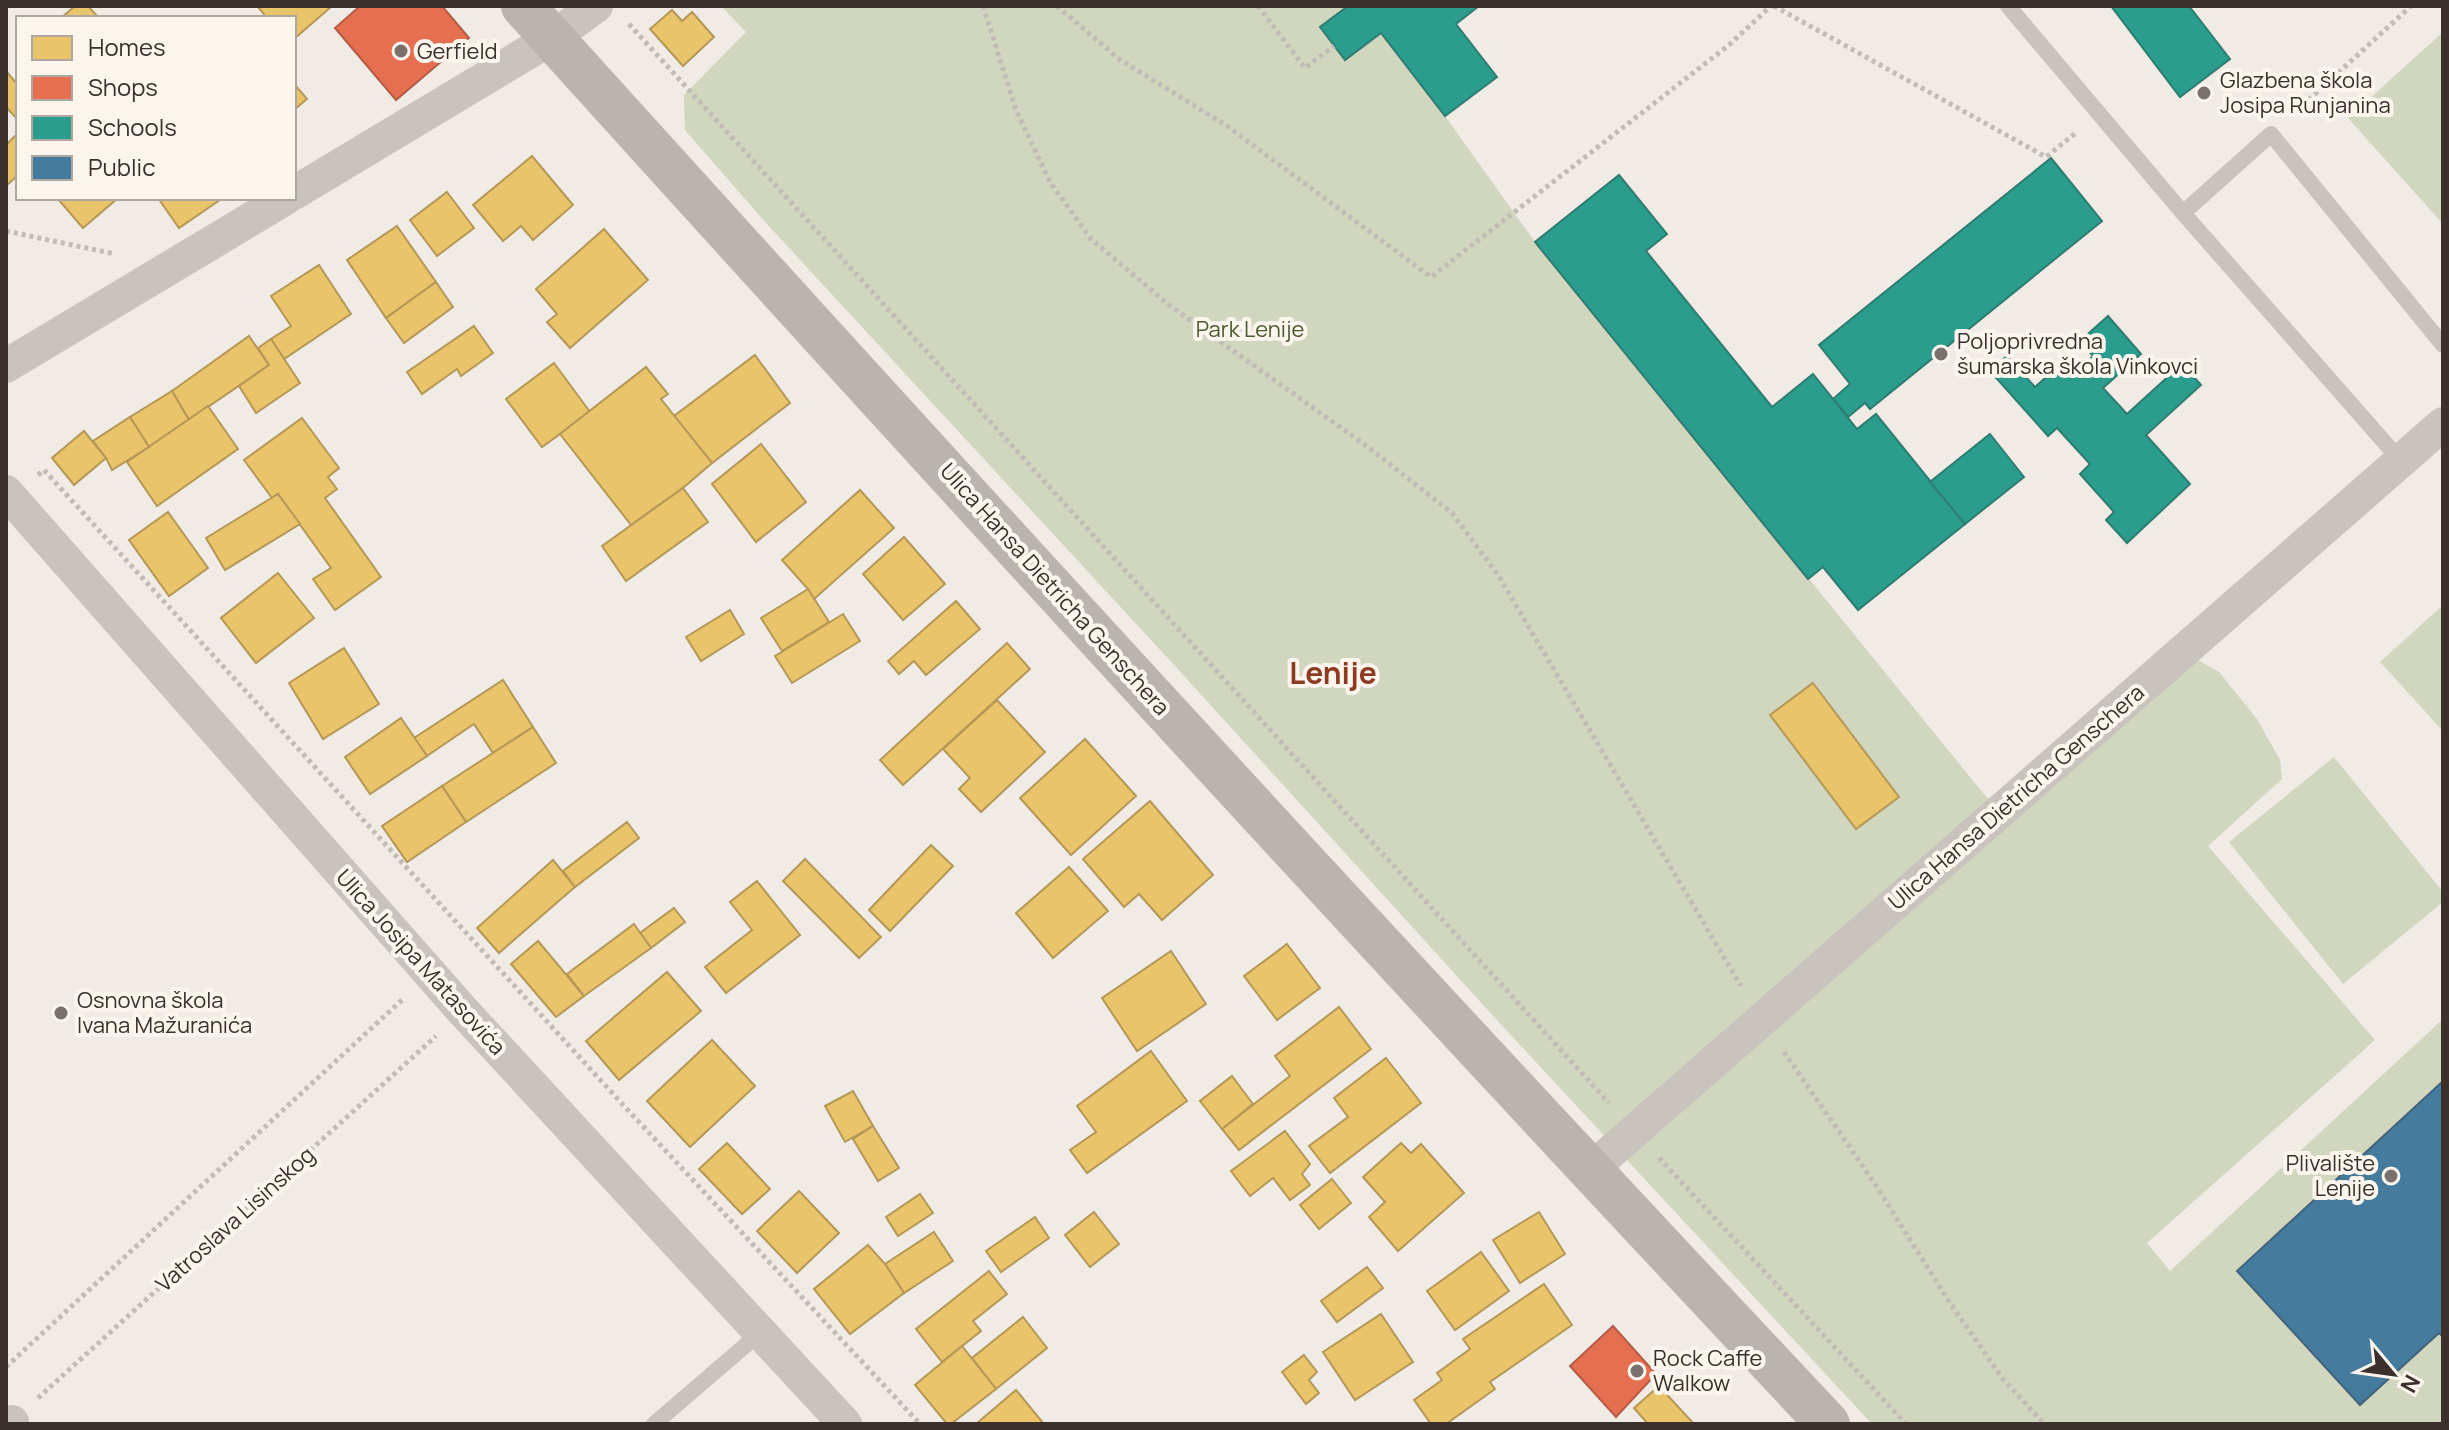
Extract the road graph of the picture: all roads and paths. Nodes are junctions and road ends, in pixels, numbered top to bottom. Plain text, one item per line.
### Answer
1 (523, 6) edge
2 (983, 6) edge
3 (1057, 6) edge
4 (1258, 6) edge
5 (1773, 6) edge
6 (2008, 6) edge
7 (2411, 6) edge
8 (610, 12) edge
9 (552, 38) junction
10 (1334, 46) dead end
11 (2100, 113) junction
12 (2271, 134) junction
13 (296, 192) edge
14 (283, 200) edge
15 (2183, 213) junction
16 (6, 231) edge
17 (119, 255) dead end
18 (2443, 345) edge
19 (6, 366) edge
20 (2443, 424) edge
21 (2401, 461) junction
22 (8, 494) edge
23 (469, 938) junction
24 (430, 973) junction
25 (463, 1011) junction
26 (1762, 1020) junction
27 (1634, 1131) junction
28 (1590, 1170) junction
29 (761, 1332) junction
30 (6, 1367) edge
31 (9, 1423) edge
32 (654, 1424) edge
33 (845, 1424) edge
34 (920, 1424) edge
35 (1828, 1424) edge
36 (1906, 1424) edge
37 (2044, 1424) edge

1 - 9 main road, Ulica Hansa Dietricha Genschera
2 - 26 path
3 - 5 path
4 - 10 path
5 - 11 path
6 - 11 lane
7 - 12 path
8 - 9 street
8 - 27 path
9 - 13 street
9 - 28 main road, Ulica Hansa Dietricha Genschera
11 - 15 lane
12 - 15 lane
12 - 18 lane
14 - 19 street
15 - 21 lane
16 - 17 path
20 - 21 street, Ulica Hansa Dietricha Genschera
21 - 26 street, Ulica Hansa Dietricha Genschera
22 - 23 path
22 - 24 street, Ulica Josipa Matasovića
23 - 24 path
23 - 34 path
24 - 25 street, Ulica Josipa Matasovića
24 - 30 path
25 - 29 street, Ulica Josipa Matasovića
25 - 31 path, Vatroslava Lisinskog
26 - 27 street, Ulica Hansa Dietricha Genschera
26 - 37 path
27 - 28 street, Ulica Hansa Dietricha Genschera
27 - 36 path
28 - 35 main road, Ulica Hansa Dietricha Genschera
29 - 32 lane
29 - 33 street, Ulica Josipa Matasovića

